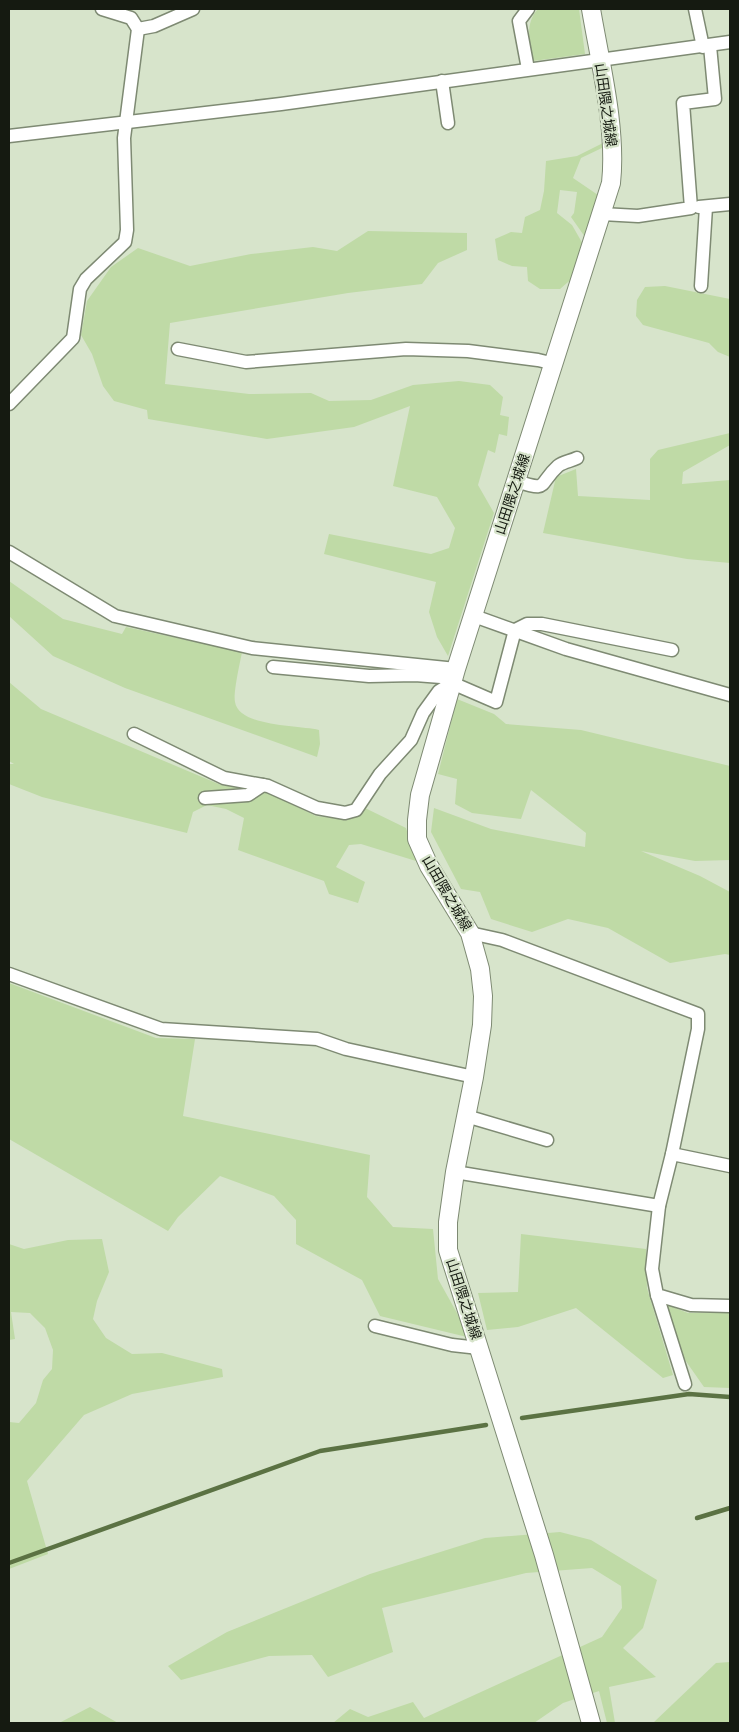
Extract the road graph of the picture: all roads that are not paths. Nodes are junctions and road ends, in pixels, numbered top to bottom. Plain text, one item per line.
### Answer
1 (102, 9) edge
2 (193, 9) edge
3 (528, 9) edge
4 (590, 9) edge
5 (695, 9) edge
6 (138, 29) junction
7 (730, 42) edge
8 (706, 46) junction
9 (599, 60) junction
10 (528, 69) junction
11 (442, 80) junction
12 (127, 123) junction
13 (448, 123) dead end
14 (9, 136) edge
15 (730, 204) edge
16 (706, 207) junction
17 (691, 208) junction
18 (602, 214) junction
19 (701, 286) dead end
20 (178, 349) dead end
21 (555, 364) junction
22 (9, 404) edge
23 (577, 458) dead end
24 (516, 481) junction
25 (9, 552) edge
26 (474, 616) junction
27 (515, 630) junction
28 (672, 650) dead end
29 (273, 667) dead end
30 (454, 677) junction
31 (730, 695) edge
32 (134, 734) dead end
33 (263, 785) junction
34 (205, 798) dead end
35 (470, 933) junction
36 (9, 974) edge
37 (474, 1077) junction
38 (466, 1116) junction
39 (546, 1140) dead end
40 (672, 1154) junction
41 (730, 1166) edge
42 (455, 1172) junction
43 (659, 1206) junction
44 (658, 1295) junction
45 (730, 1306) edge
46 (376, 1326) dead end
47 (480, 1348) junction
48 (685, 1384) dead end
49 (591, 1723) edge

1 - 6 street
2 - 6 street
3 - 10 street
4 - 9 main road, 山田隈之城線
5 - 8 street
6 - 12 street
7 - 8 street
8 - 9 street
8 - 17 street
9 - 10 street
9 - 18 main road, 山田隈之城線
10 - 11 street
11 - 12 street
11 - 13 street
12 - 14 street
12 - 22 street
15 - 16 street
16 - 17 street
16 - 19 street
17 - 18 street
18 - 21 main road, 山田隈之城線
20 - 21 street
21 - 24 main road, 山田隈之城線
23 - 24 street
24 - 26 main road, 山田隈之城線
25 - 30 street
26 - 27 street
26 - 30 main road, 山田隈之城線
27 - 28 street
27 - 30 street
27 - 31 street
29 - 30 street
30 - 33 street
30 - 35 main road, 山田隈之城線
32 - 33 street
33 - 34 street
35 - 37 main road, 山田隈之城線
35 - 40 street
36 - 37 street
37 - 38 main road, 山田隈之城線
38 - 39 street
38 - 42 main road, 山田隈之城線
40 - 41 street
40 - 43 street
42 - 43 street
42 - 47 main road, 山田隈之城線
43 - 44 street
44 - 45 street
44 - 48 street
46 - 47 street
47 - 49 main road, 山田隈之城線

